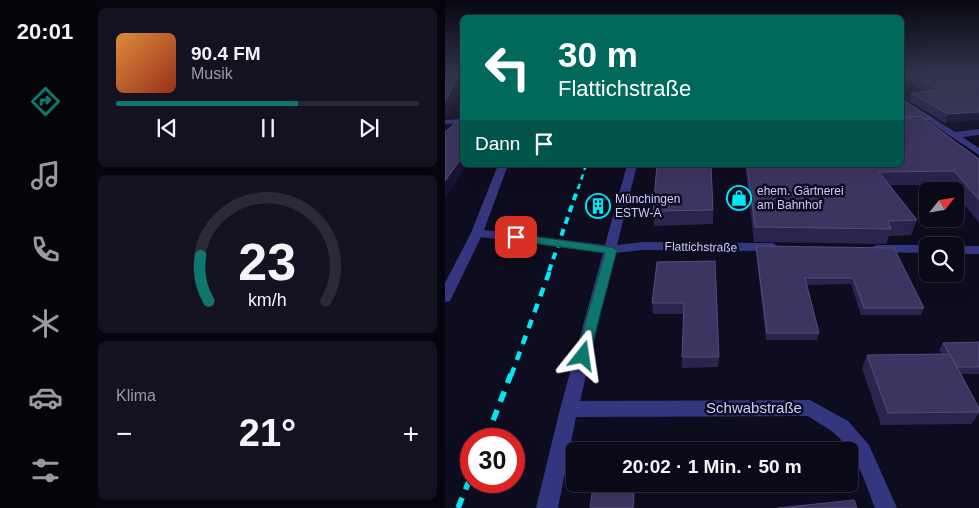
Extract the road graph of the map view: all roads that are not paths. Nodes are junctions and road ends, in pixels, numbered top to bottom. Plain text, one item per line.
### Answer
1 (904, 102) edge
2 (460, 121) edge
3 (445, 122) edge
4 (979, 132) edge
5 (954, 135) junction
6 (979, 152) edge
7 (502, 167) edge
8 (632, 167) edge
9 (477, 233) junction
10 (790, 248) edge
11 (869, 249) edge
12 (919, 249) edge
13 (611, 250) junction
14 (964, 250) edge
15 (979, 250) edge
16 (445, 297) edge
17 (569, 409) junction
18 (547, 508) edge
19 (886, 508) edge

1 - 5 street
2 - 3 street
4 - 5 street
5 - 6 street
7 - 9 street
8 - 13 street
9 - 13 street, Flattichstraße
9 - 16 street
10 - 13 street, Flattichstraße
11 - 12 street
13 - 17 street
14 - 15 street
17 - 18 street
17 - 19 street, Schwabstraße

